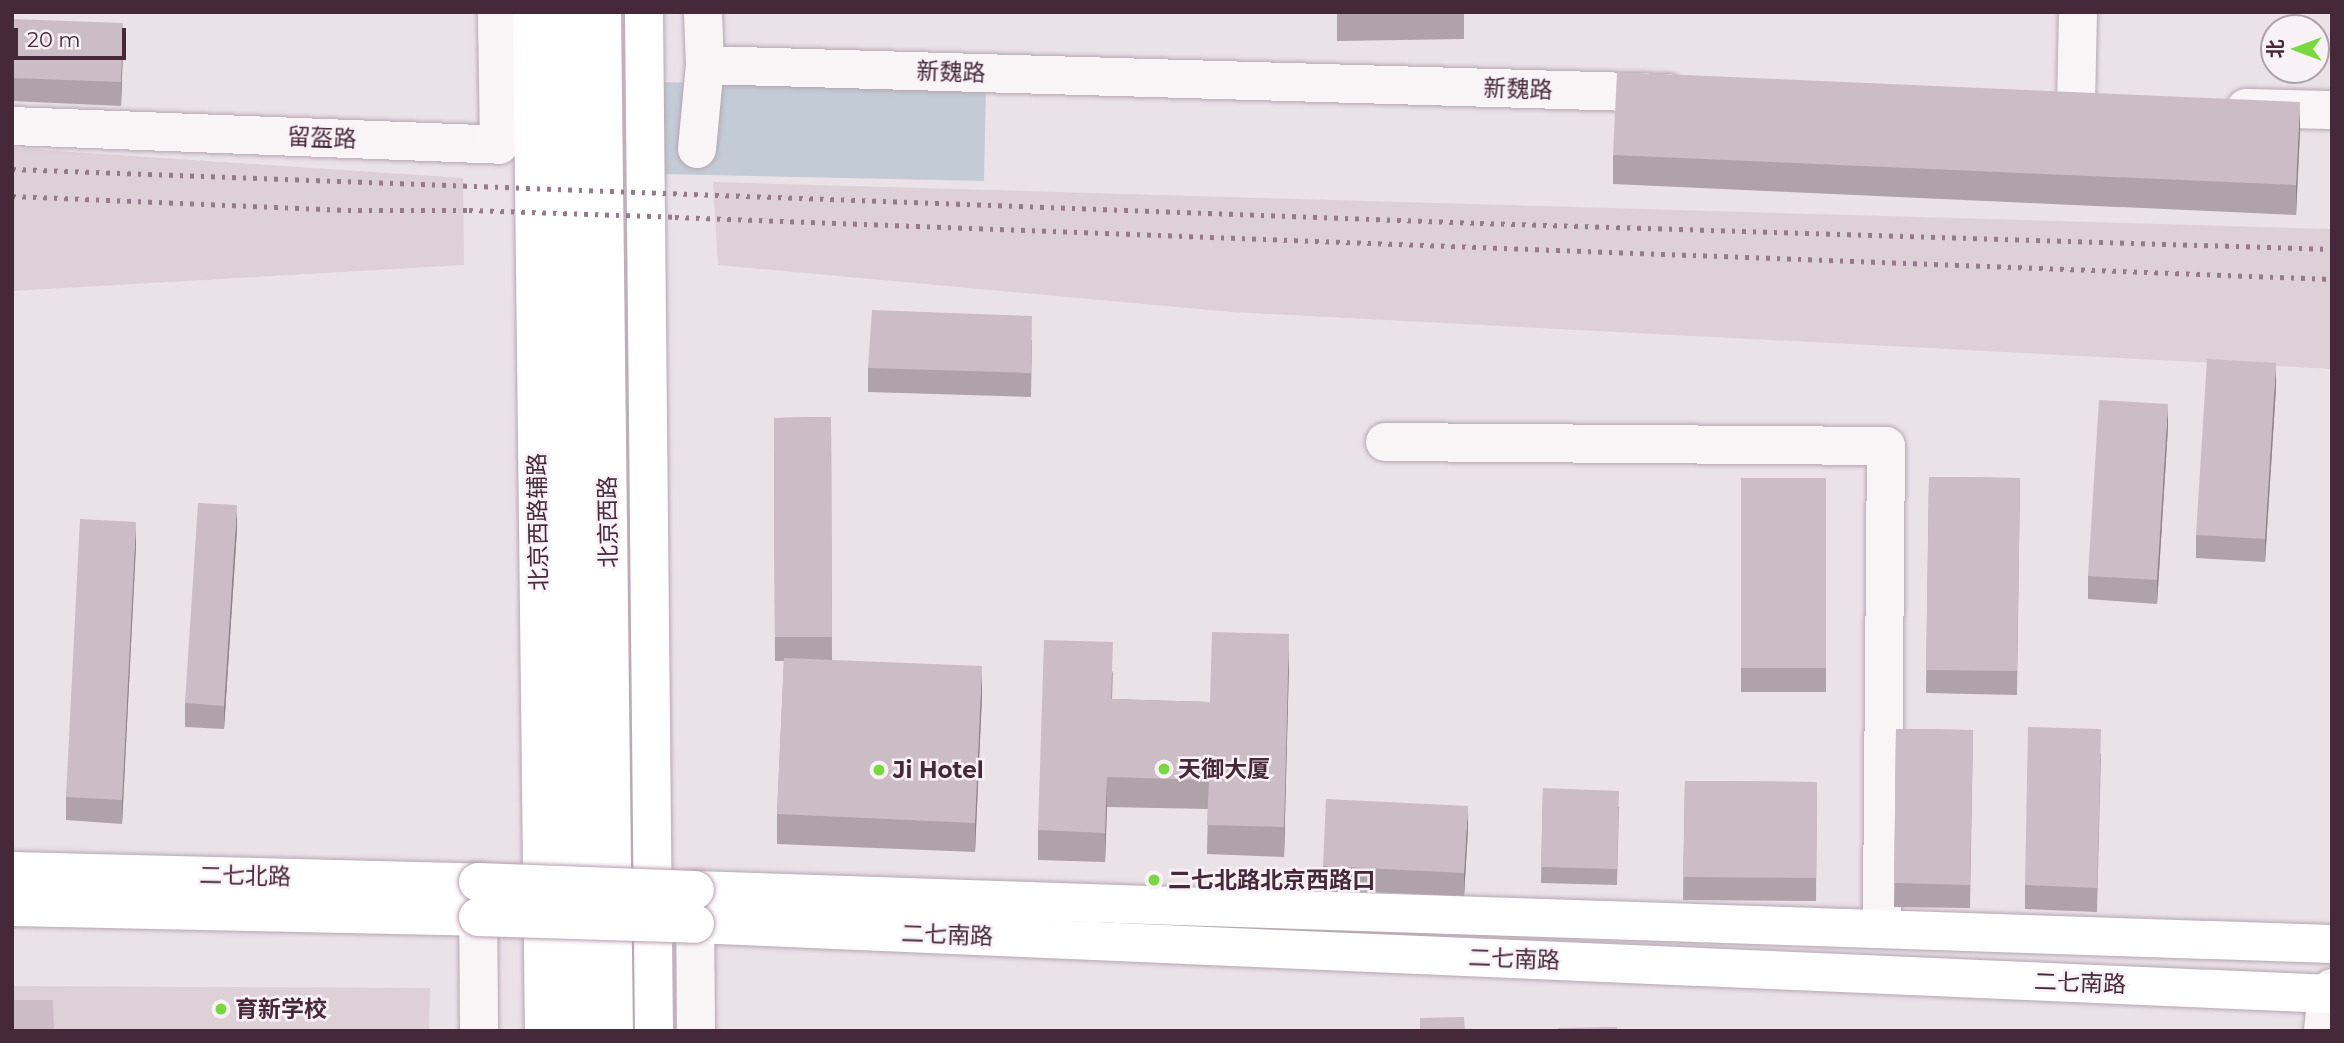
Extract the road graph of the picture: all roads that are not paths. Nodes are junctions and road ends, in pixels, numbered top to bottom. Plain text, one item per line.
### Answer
1 (497, 12) edge
2 (532, 12) edge
3 (569, 12) edge
4 (602, 12) edge
5 (644, 12) edge
6 (704, 12) edge
7 (2078, 12) edge
8 (705, 65) junction
9 (1699, 94) edge
10 (2034, 104) edge
11 (2076, 106) junction
12 (2116, 106) edge
13 (2211, 108) edge
14 (2332, 110) edge
15 (12, 126) edge
16 (696, 149) dead end
17 (1385, 442) dead end
18 (12, 871) edge
19 (478, 899) junction
20 (12, 906) edge
21 (695, 907) junction
22 (1882, 929) junction
23 (2332, 944) edge
24 (2330, 992) edge
25 (479, 1031) edge
26 (544, 1031) edge
27 (580, 1031) edge
28 (614, 1031) edge
29 (654, 1031) edge
30 (696, 1031) edge
31 (2323, 1031) edge

1 - 15 street, 留盔路
2 - 26 main road, 北京西路辅路
3 - 27 main road, 北京西路
4 - 28 main road, 北京西路
5 - 29 main road
6 - 8 street
7 - 11 street
8 - 9 street, 新魏路
8 - 16 street
10 - 11 street
11 - 12 street
13 - 14 street
17 - 22 street
18 - 19 main road, 二七北路
19 - 20 main road, 二七北路
19 - 21 main road, bridge
19 - 25 street
21 - 22 main road, 二七南路
21 - 24 main road, 二七南路
21 - 30 street
22 - 23 main road, 二七南路
24 - 31 street

